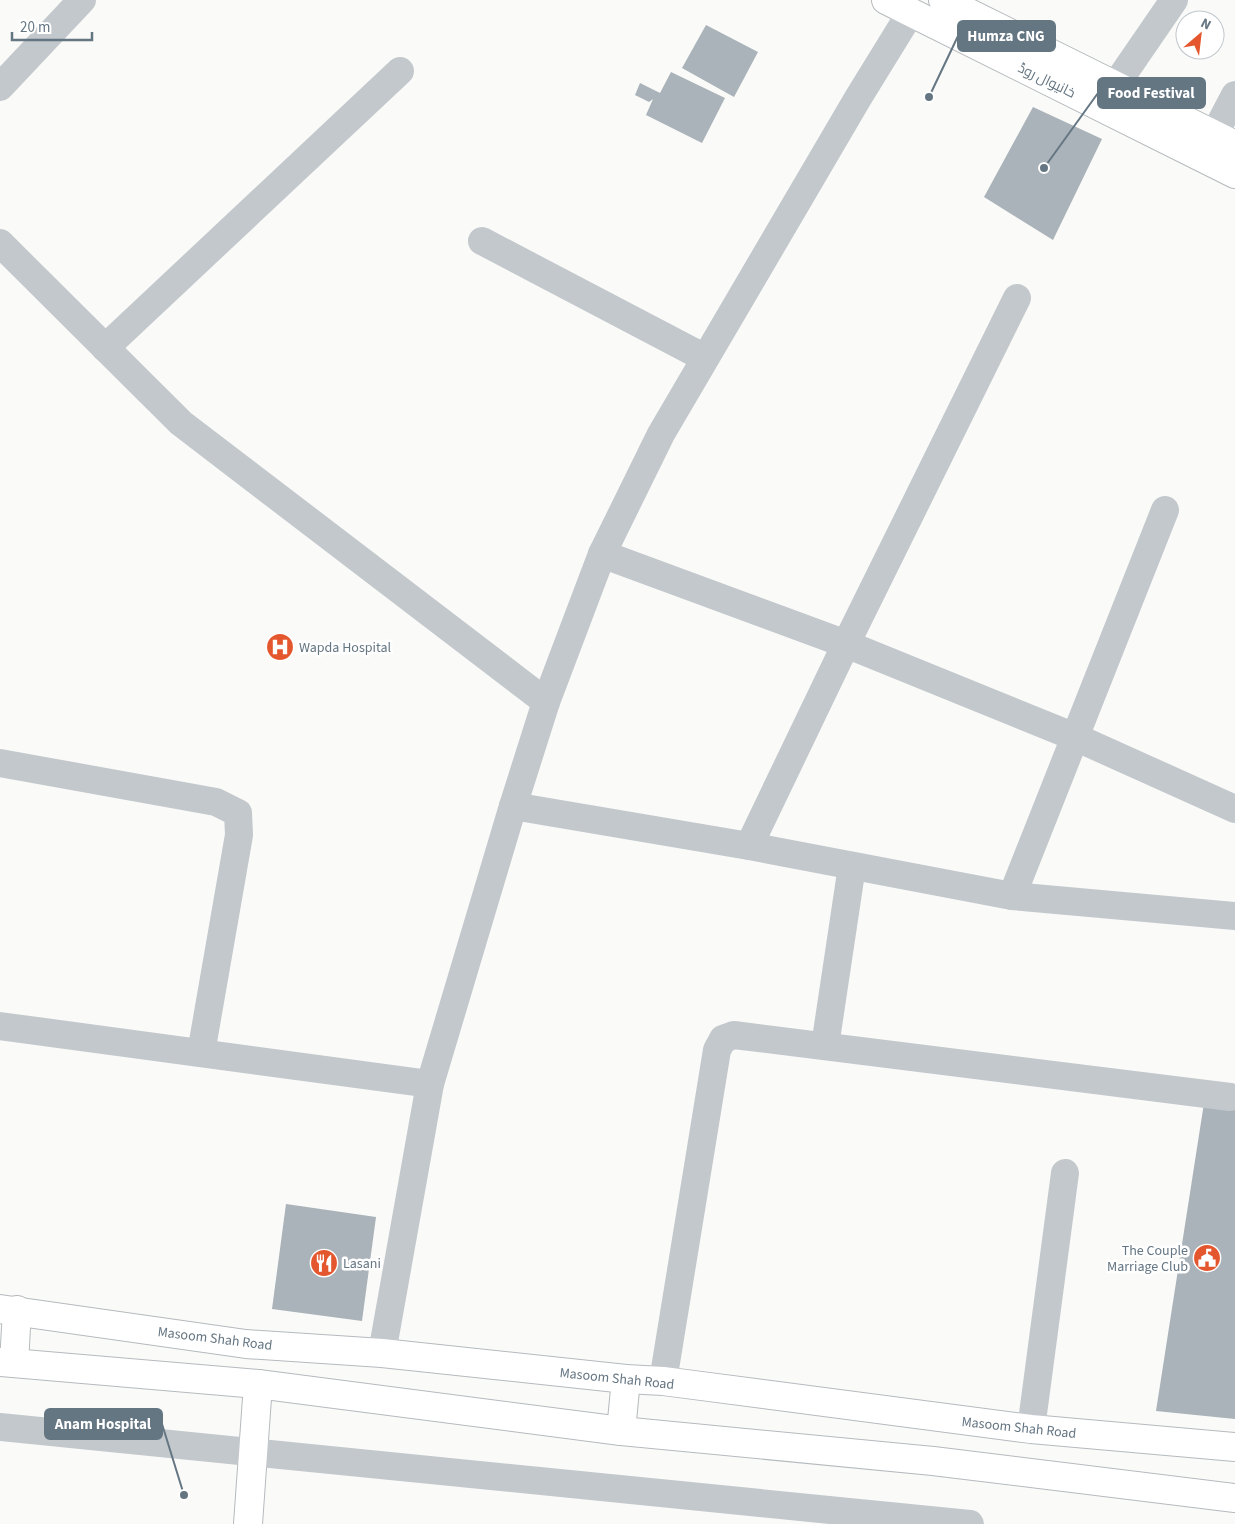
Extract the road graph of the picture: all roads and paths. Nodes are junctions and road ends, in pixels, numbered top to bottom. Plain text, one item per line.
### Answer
1 (82, 0) edge
2 (886, 0) edge
3 (943, 0) edge
4 (1174, 0) edge
5 (911, 12) junction
6 (400, 71) dead end
7 (1115, 86) junction
8 (0, 87) edge
9 (1235, 95) edge
10 (1224, 140) edge
11 (1235, 174) edge
12 (482, 241) dead end
13 (0, 242) edge
14 (1017, 298) dead end
15 (105, 348) junction
16 (705, 358) junction
17 (1165, 510) dead end
18 (602, 554) junction
19 (846, 644) junction
20 (546, 702) junction
21 (1075, 737) junction
22 (0, 763) edge
23 (514, 806) junction
24 (1235, 809) edge
25 (749, 846) junction
26 (852, 866) junction
27 (1012, 896) junction
28 (1235, 916) edge
29 (0, 1026) edge
30 (825, 1046) junction
31 (201, 1053) junction
32 (430, 1084) junction
33 (1230, 1097) dead end
34 (1065, 1173) dead end
35 (8, 1309) edge
36 (382, 1353) junction
37 (7, 1363) edge
38 (626, 1379) junction
39 (663, 1381) junction
40 (258, 1384) junction
41 (0, 1427) edge
42 (1031, 1429) junction
43 (621, 1431) junction
44 (1235, 1447) edge
45 (253, 1452) junction
46 (1235, 1498) edge
47 (248, 1524) edge
48 (970, 1524) edge

1 - 8 street
2 - 5 main road, خانیوال روڈ
3 - 7 main road, خانیوال روڈ
4 - 7 street
5 - 11 main road, خانیوال روڈ
5 - 16 street
6 - 15 street
7 - 10 main road, خانیوال روڈ
9 - 10 street
12 - 16 street
13 - 15 street
14 - 19 street
15 - 20 street
16 - 18 street
17 - 21 street
18 - 19 street
18 - 20 street
19 - 21 street
19 - 25 street
20 - 23 street
21 - 24 street
21 - 27 street
22 - 31 street
23 - 25 street
23 - 32 street
25 - 26 street
26 - 27 street
26 - 30 street
27 - 28 street
29 - 31 street
30 - 33 street
30 - 39 street
31 - 32 street
32 - 36 street
34 - 42 street
35 - 36 main road, Masoom Shah Road
35 - 37 main road
36 - 38 main road, Masoom Shah Road
37 - 40 main road
38 - 39 main road, Masoom Shah Road
38 - 43 main road
39 - 42 main road, Masoom Shah Road
40 - 43 main road
40 - 45 main road
41 - 45 street
42 - 44 main road, Masoom Shah Road
43 - 46 main road
45 - 47 main road
45 - 48 street

